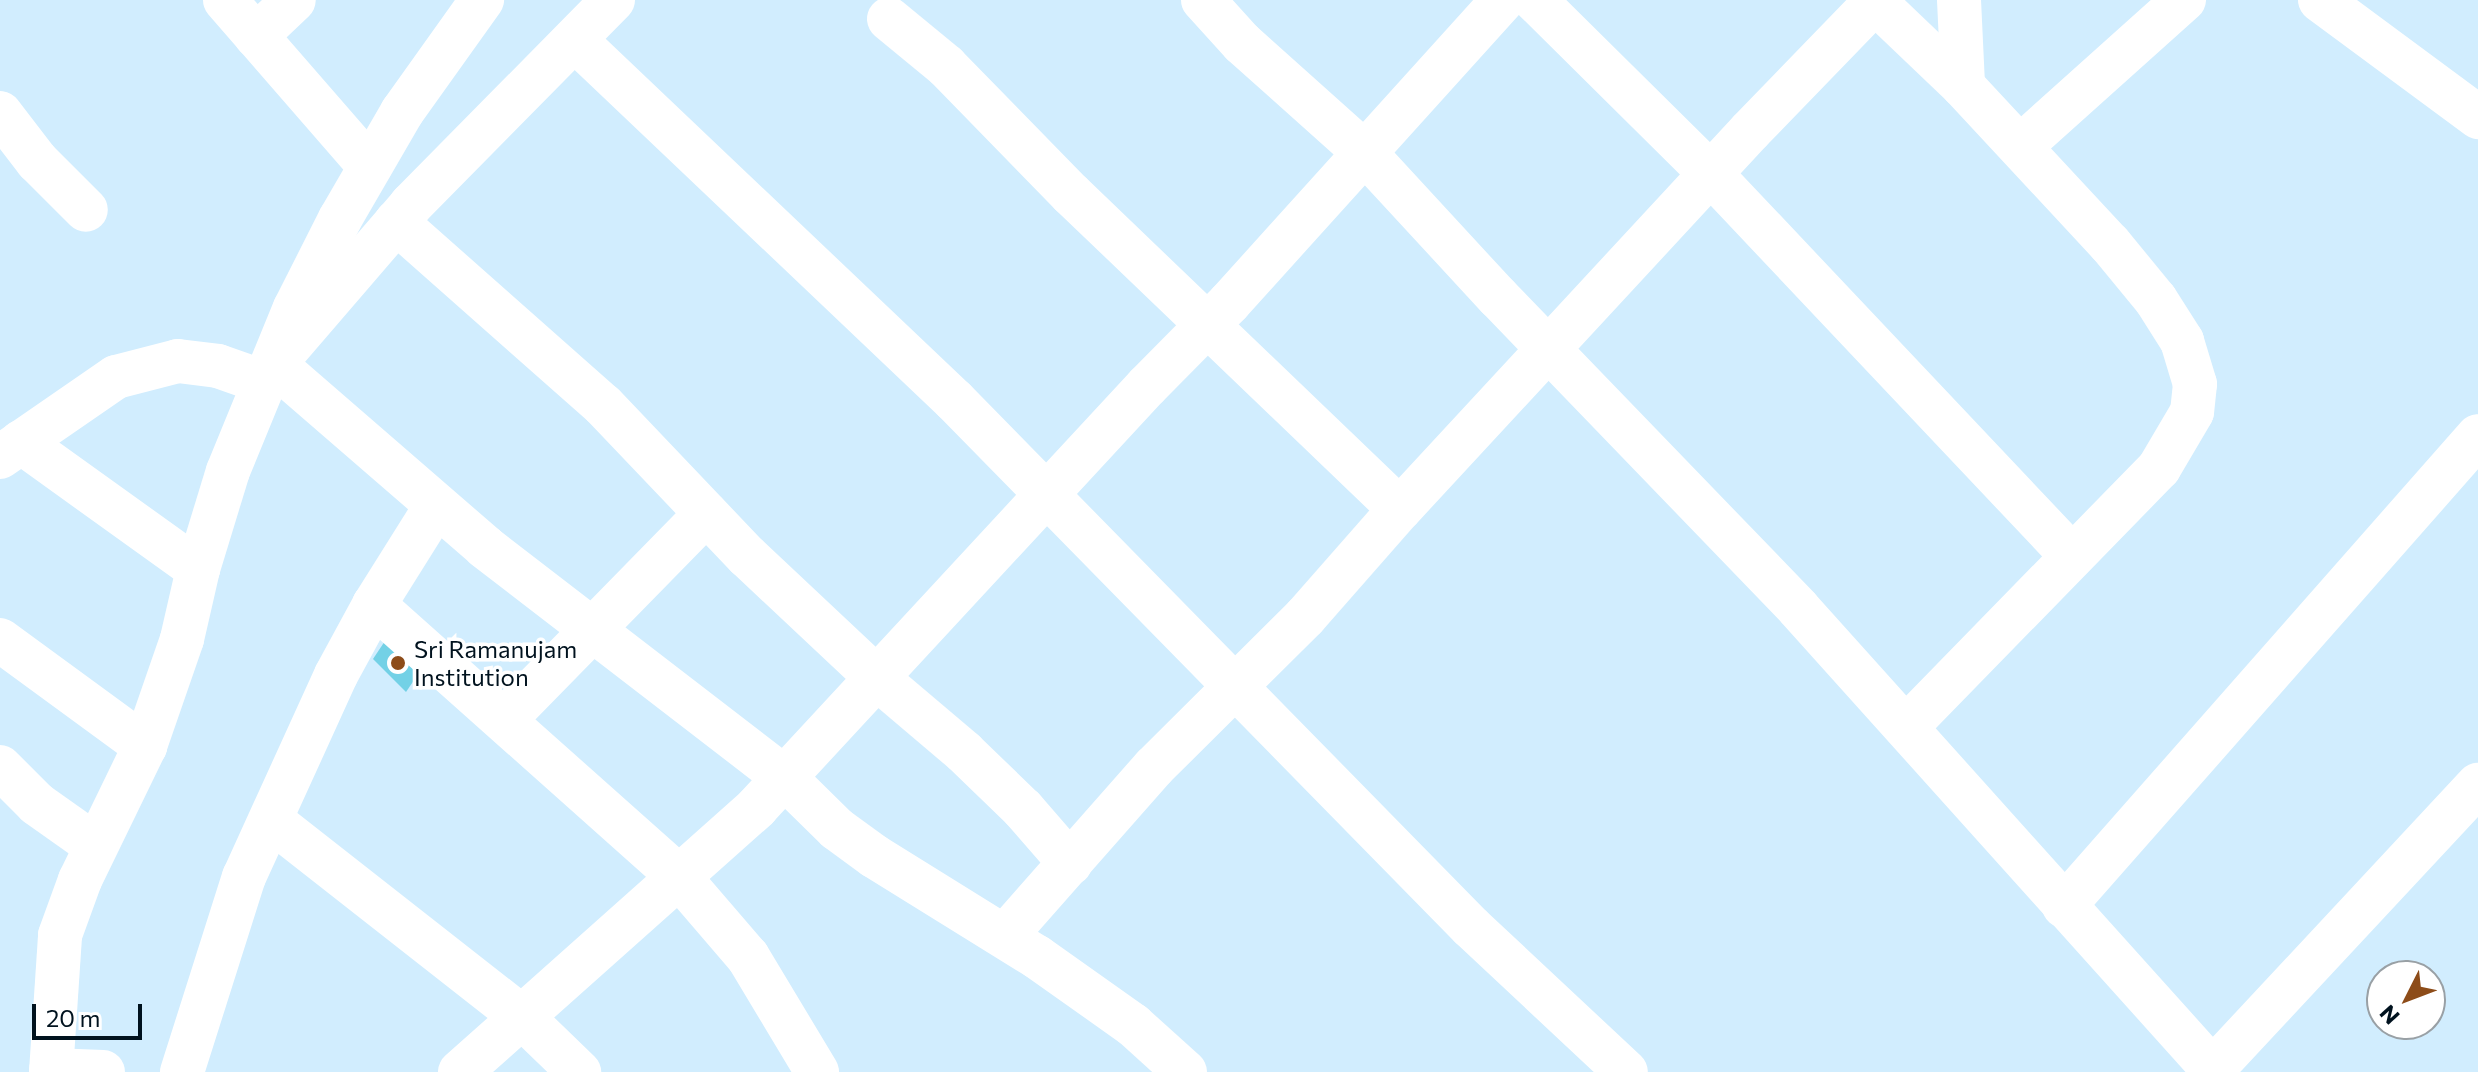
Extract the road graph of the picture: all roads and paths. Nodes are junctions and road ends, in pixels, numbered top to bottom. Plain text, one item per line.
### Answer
1 (225, 0) edge
2 (294, 0) edge
3 (482, 0) edge
4 (613, 0) edge
5 (1203, 0) edge
6 (1503, 0) edge
7 (1535, 0) edge
8 (1959, 0) edge
9 (2184, 0) edge
10 (2320, 0) edge
11 (1875, 1) edge
12 (889, 19) dead end
13 (256, 36) junction
14 (575, 40) junction
15 (1963, 86) junction
16 (0, 113) edge
17 (2478, 117) edge
18 (2021, 146) junction
19 (1364, 152) junction
20 (370, 167) junction
21 (1711, 174) junction
22 (86, 210) dead end
23 (396, 222) junction
24 (1205, 325) junction
25 (1549, 350) junction
26 (270, 373) junction
27 (2478, 436) edge
28 (11, 450) edge
29 (1046, 495) junction
30 (436, 506) junction
31 (1400, 509) junction
32 (706, 514) junction
33 (2072, 556) junction
34 (198, 569) junction
35 (374, 605) junction
36 (592, 630) junction
37 (0, 640) edge
38 (878, 679) junction
39 (1233, 687) junction
40 (504, 720) junction
41 (1906, 727) junction
42 (145, 746) junction
43 (0, 767) edge
44 (784, 777) junction
45 (2478, 785) edge
46 (272, 821) junction
47 (95, 845) junction
48 (1070, 863) junction
49 (680, 878) junction
50 (2064, 906) junction
51 (1005, 936) junction
52 (521, 1016) junction
53 (51, 1071) edge
54 (2214, 1071) edge
55 (103, 1072) edge
56 (182, 1072) edge
57 (460, 1072) edge
58 (579, 1072) edge
59 (817, 1072) edge
60 (1185, 1072) edge
61 (1626, 1072) edge

1 - 13 street
2 - 13 street
3 - 20 street
4 - 14 street
5 - 19 street
6 - 19 street
7 - 21 street
8 - 15 street
9 - 18 street
10 - 17 street
11 - 15 street
11 - 21 street
12 - 24 street
13 - 20 street
14 - 23 street
14 - 29 street
15 - 18 street
16 - 22 street
18 - 33 street
19 - 24 street
19 - 25 street
20 - 26 street
21 - 25 street
21 - 33 street
23 - 26 street
23 - 32 street
24 - 29 street
24 - 31 street
25 - 31 street
25 - 41 street
26 - 28 street
26 - 30 street
26 - 34 street
27 - 50 street
28 - 34 street
29 - 38 street
29 - 39 street
30 - 35 street
30 - 36 street
31 - 39 street
32 - 36 street
32 - 38 street
33 - 41 street
34 - 42 street
35 - 40 street
35 - 46 street
36 - 40 street
36 - 44 street
37 - 42 street
38 - 44 street
38 - 48 street
39 - 48 street
39 - 61 street
40 - 49 street
41 - 50 street
42 - 47 street
43 - 47 street
44 - 49 street
44 - 51 street
45 - 54 street
46 - 52 street
46 - 56 street
47 - 53 street
48 - 51 street
49 - 52 street
49 - 59 street
50 - 54 street
51 - 60 street
52 - 57 street
52 - 58 street
53 - 55 street

